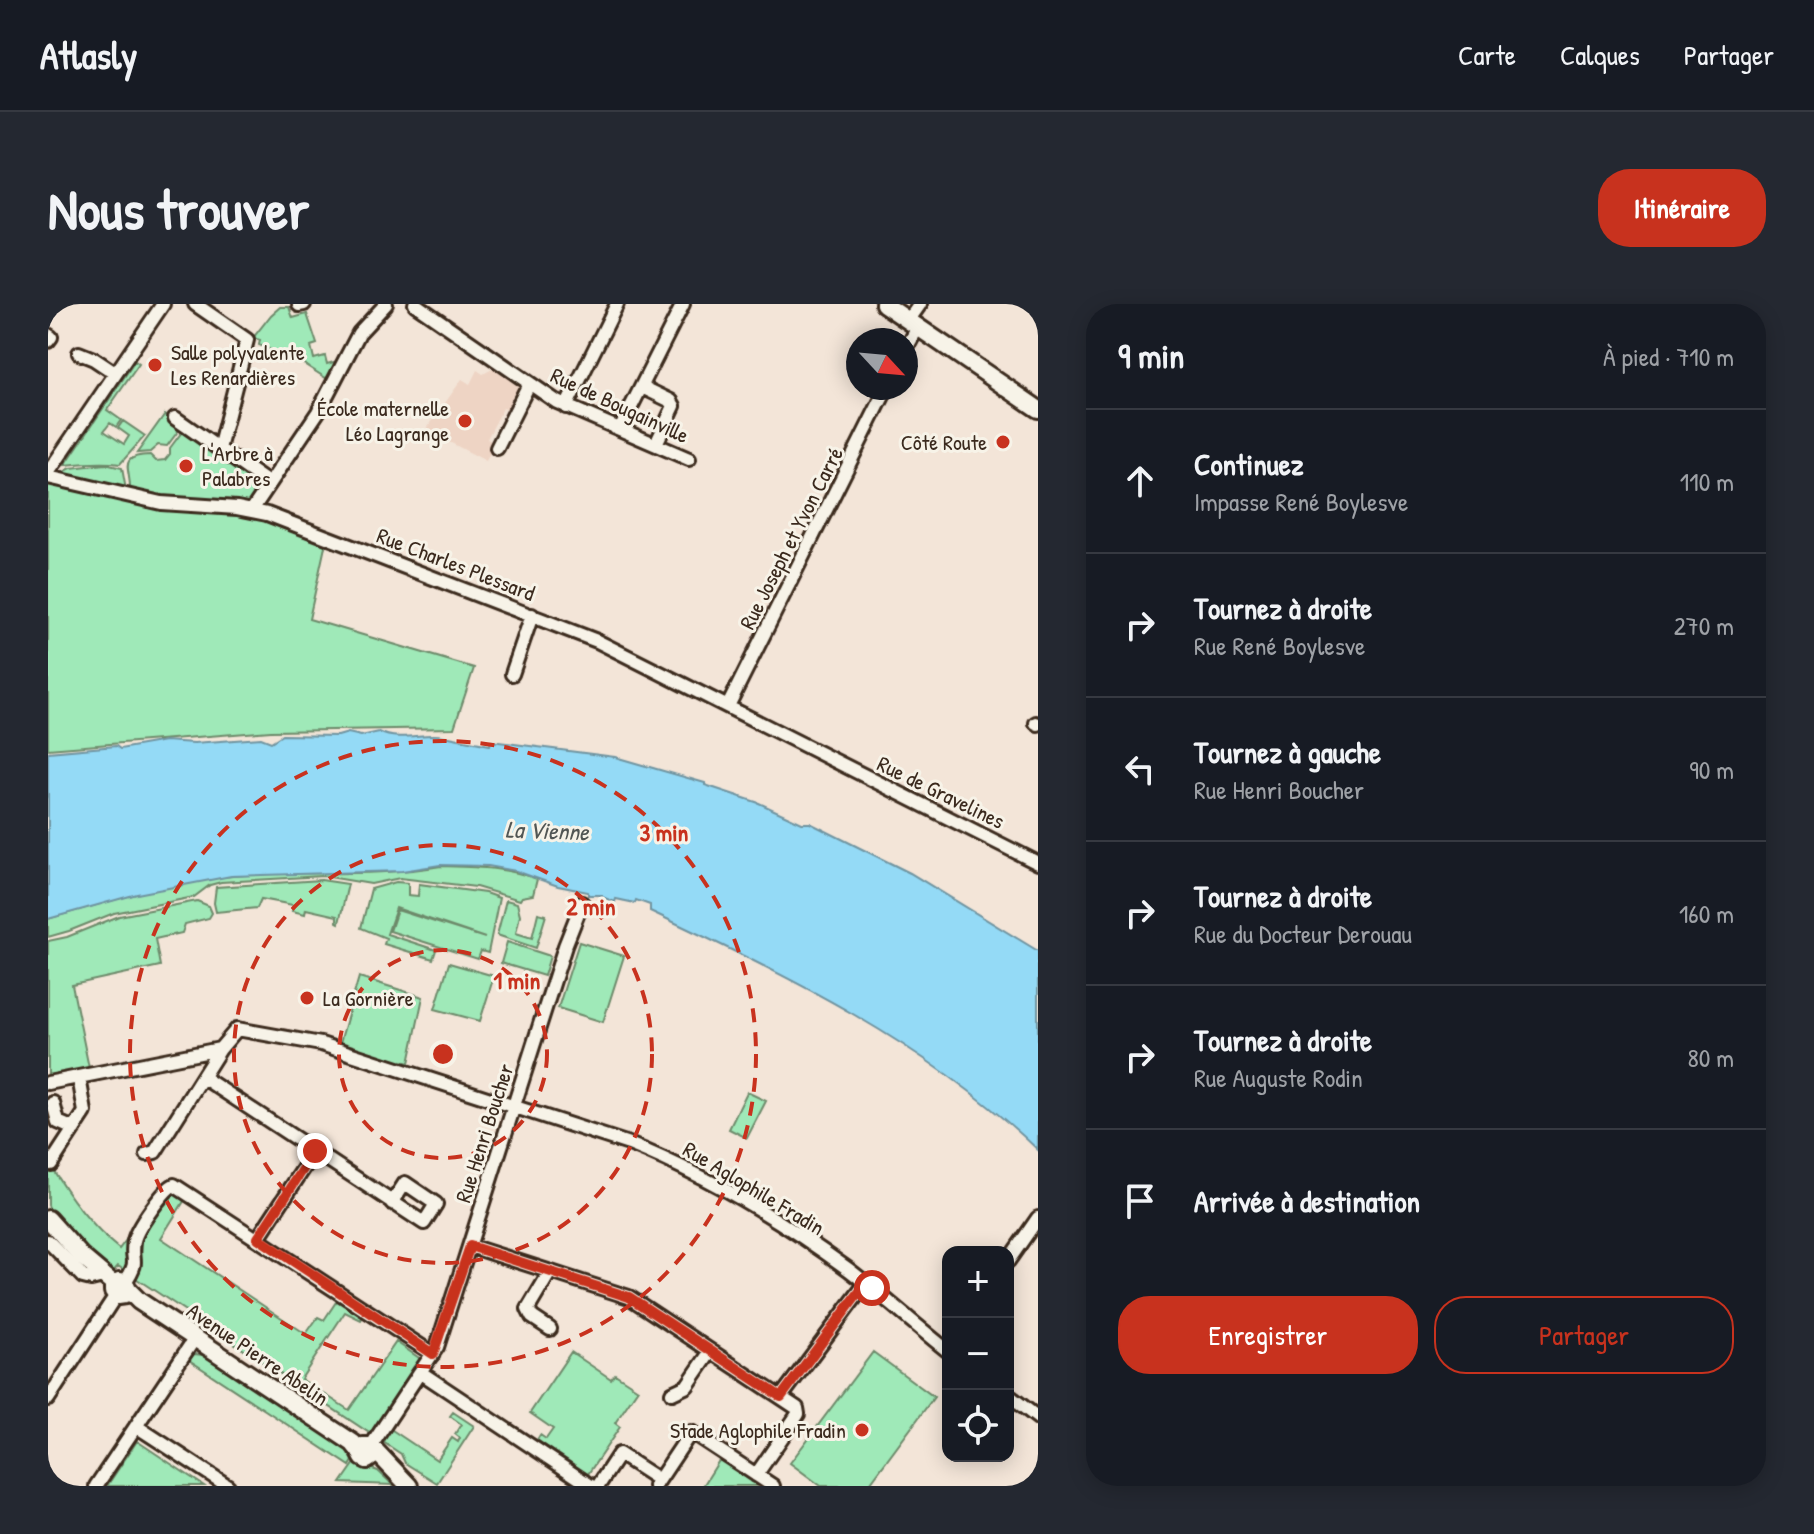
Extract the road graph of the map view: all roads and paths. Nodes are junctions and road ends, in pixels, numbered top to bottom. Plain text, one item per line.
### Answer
1 (163, 304) edge
2 (195, 304) edge
3 (386, 304) edge
4 (415, 304) edge
5 (617, 304) edge
6 (683, 304) edge
7 (884, 304) edge
8 (920, 304) edge
9 (913, 324) junction
10 (912, 328) edge
11 (79, 353) dead end
12 (115, 373) junction
13 (529, 384) junction
14 (642, 387) junction
15 (881, 400) edge
16 (566, 407) junction
17 (1038, 409) edge
18 (175, 418) dead end
19 (620, 429) junction
20 (656, 444) junction
21 (497, 448) dead end
22 (219, 449) junction
23 (689, 459) dead end
24 (48, 475) edge
25 (268, 483) junction
26 (252, 510) junction
27 (532, 615) junction
28 (512, 674) dead end
29 (728, 706) junction
30 (827, 757) joint
31 (1038, 863) edge
32 (582, 903) dead end
33 (220, 1049) junction
34 (79, 1077) junction
35 (204, 1078) junction
36 (48, 1083) edge
37 (53, 1103) dead end
38 (513, 1107) junction
39 (74, 1129) junction
40 (315, 1151) junction
41 (147, 1154) dead end
42 (51, 1164) dead end
43 (392, 1203) dead end
44 (1038, 1218) edge
45 (48, 1219) edge
46 (258, 1238) junction
47 (48, 1241) edge
48 (470, 1246) junction
49 (1014, 1252) edge
50 (550, 1272) junction
51 (866, 1283) junction
52 (121, 1289) junction
53 (550, 1329) dead end
54 (195, 1338) junction
55 (942, 1344) edge
56 (711, 1351) junction
57 (433, 1354) junction
58 (420, 1372) junction
59 (672, 1393) dead end
60 (781, 1397) junction
61 (48, 1399) edge
62 (1014, 1400) edge
63 (1038, 1418) edge
64 (136, 1426) junction
65 (368, 1452) junction
66 (756, 1475) junction
67 (657, 1483) edge
68 (96, 1486) edge
69 (228, 1486) edge
70 (409, 1486) edge
71 (591, 1486) edge
72 (598, 1486) edge
73 (773, 1486) edge

1 - 12 street
2 - 22 street
3 - 25 street
4 - 13 street, Rue de Bougainville
5 - 16 street
6 - 14 street
7 - 9 main road
8 - 9 street
9 - 10 street
9 - 17 main road
11 - 12 street
12 - 24 street
13 - 16 street, Rue de Bougainville
13 - 21 street
14 - 19 street
14 - 20 street
15 - 29 street, Rue Joseph et Yvon Carré
16 - 19 street, Rue de Bougainville
18 - 22 street
19 - 20 street, Rue de Bougainville
20 - 23 street, Rue de Bougainville
22 - 25 street
24 - 26 street, Rue Charles Plessard
25 - 26 street
26 - 27 street, Rue Charles Plessard
27 - 28 street
27 - 29 street, Rue Charles Plessard
29 - 30 street, Rue Charles Plessard
30 - 31 street, Rue de Gravelines
32 - 38 street, Rue Henri Boucher
33 - 34 street
33 - 35 street
33 - 38 street, Rue Aglophile Fradin
34 - 36 street
34 - 39 street
35 - 40 street
35 - 41 street
37 - 39 street
38 - 48 street, Rue Henri Boucher
38 - 51 street, Rue Aglophile Fradin
39 - 42 street
40 - 43 street
40 - 46 street
44 - 49 street
45 - 52 main road, Avenue Pierre Abelin
46 - 52 street
46 - 57 street
47 - 52 street
48 - 50 street
48 - 57 street, Rue Henri Boucher
50 - 53 street
50 - 56 street
51 - 55 street, Rue Aglophile Fradin
51 - 60 street
52 - 54 main road, Avenue Pierre Abelin
52 - 61 street
54 - 64 street
54 - 65 main road, Avenue Pierre Abelin
56 - 59 street
56 - 60 street
57 - 58 street, Rue Henri Boucher
58 - 65 street, Rue Henri Boucher
58 - 71 street
60 - 66 street
62 - 63 street
64 - 68 street
64 - 69 street
65 - 70 main road, Avenue Pierre Abelin
66 - 67 street
66 - 73 street
67 - 72 street

